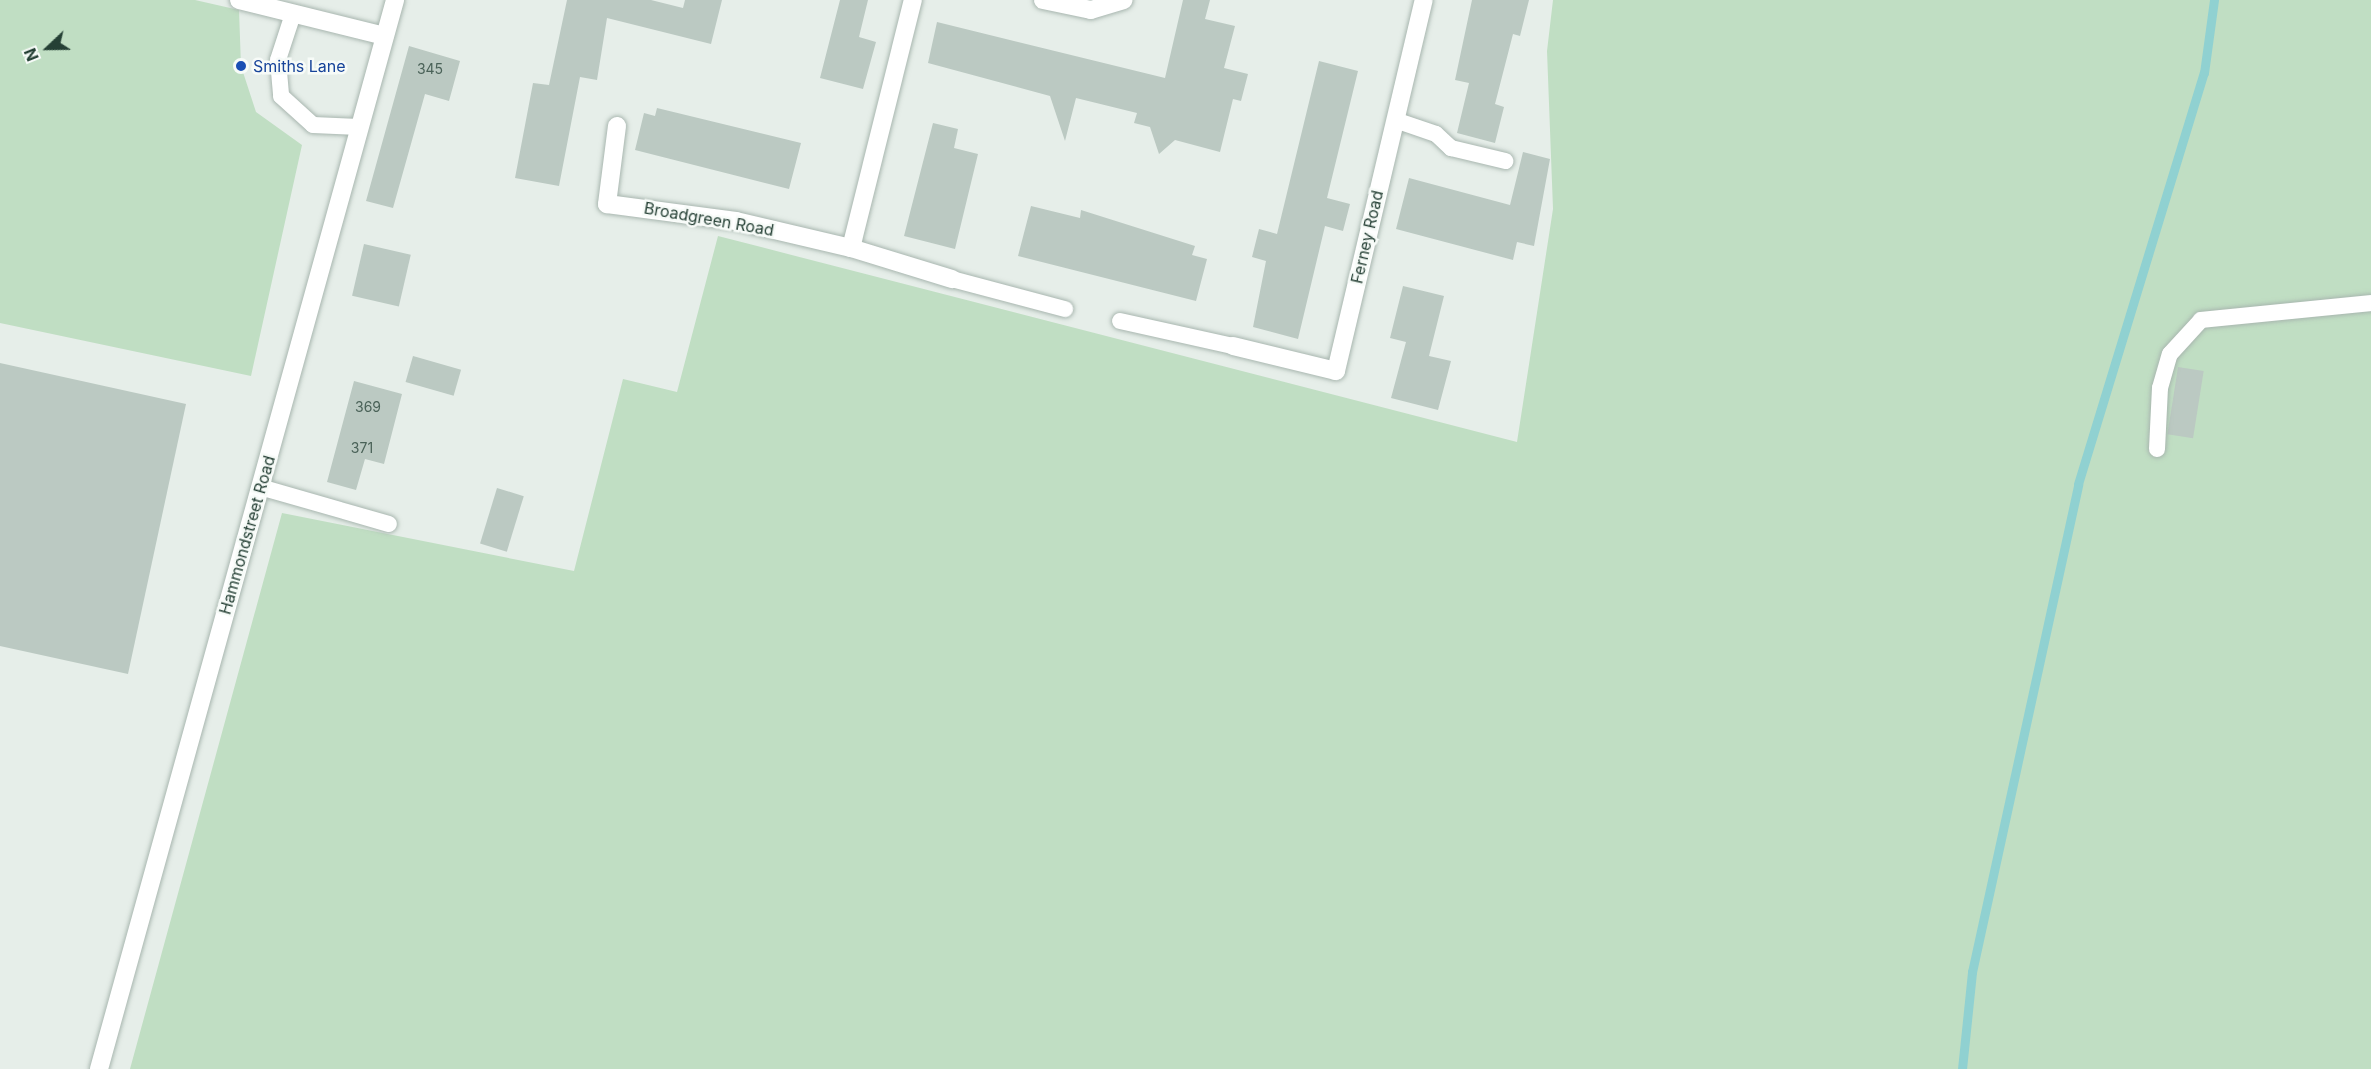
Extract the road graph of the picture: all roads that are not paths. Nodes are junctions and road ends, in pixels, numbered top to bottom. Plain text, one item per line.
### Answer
1 (239, 0) edge
2 (395, 0) edge
3 (913, 0) edge
4 (1043, 0) edge
5 (1123, 0) edge
6 (1424, 0) edge
7 (293, 14) junction
8 (385, 36) junction
9 (1395, 120) junction
10 (617, 126) dead end
11 (359, 127) junction
12 (1505, 161) dead end
13 (851, 248) junction
14 (952, 279) joint
15 (2371, 303) edge
16 (1065, 309) dead end
17 (1120, 321) dead end
18 (1233, 346) joint
19 (2157, 449) dead end
20 (261, 487) junction
21 (388, 524) dead end
22 (99, 1069) edge

1 - 7 street
2 - 8 street, Hammondstreet Road
3 - 13 street
4 - 5 street
6 - 9 street, Ferney Road
7 - 8 street
7 - 11 lane
8 - 11 street, Hammondstreet Road
9 - 12 lane
9 - 18 street, Ferney Road
10 - 13 street, Broadgreen Road
11 - 20 street, Hammondstreet Road
13 - 14 street, Broadgreen Road
14 - 16 lane
15 - 19 lane
17 - 18 lane
20 - 21 lane
20 - 22 street, Hammondstreet Road

